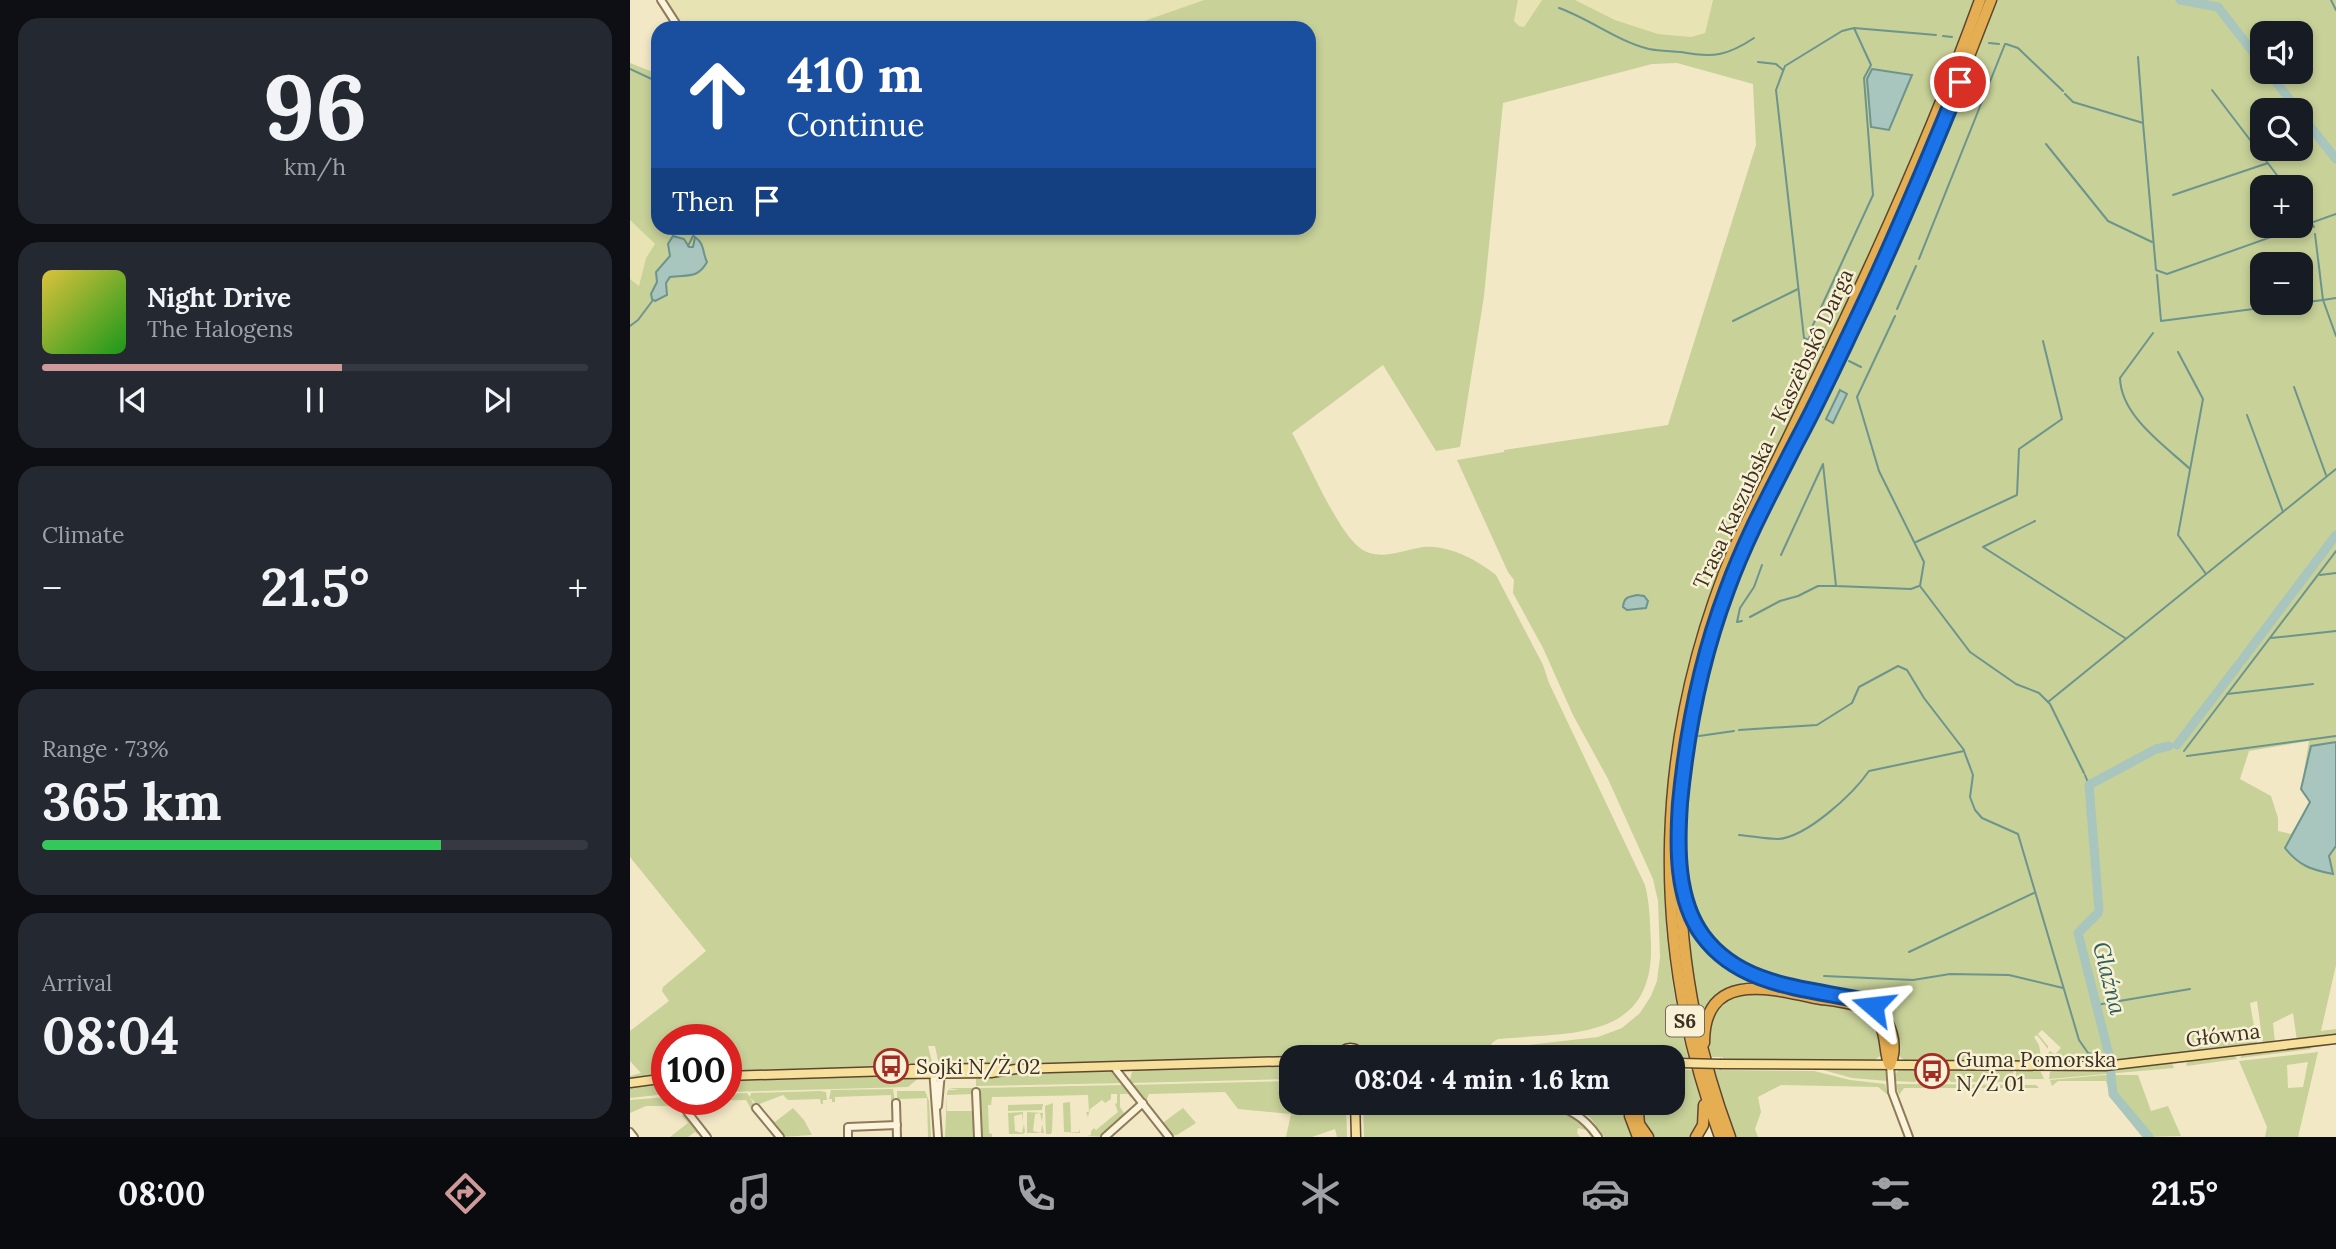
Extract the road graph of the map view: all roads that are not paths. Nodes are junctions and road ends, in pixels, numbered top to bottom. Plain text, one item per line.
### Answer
1 (661, 0) edge
2 (1980, 0) edge
3 (1991, 0) edge
4 (674, 21) edge
5 (1678, 844) junction
6 (2336, 1039) edge
7 (1279, 1061) edge
8 (1685, 1063) edge
9 (1890, 1065) junction
10 (1113, 1066) junction
11 (937, 1071) junction
12 (1698, 1072) junction
13 (742, 1076) edge
14 (1709, 1078) junction
15 (651, 1080) edge
16 (630, 1083) edge
17 (976, 1092) dead end
18 (896, 1103) dead end
19 (1143, 1103) junction
20 (756, 1108) dead end
21 (690, 1115) edge
22 (1355, 1115) edge
23 (1577, 1115) edge
24 (1630, 1115) edge
25 (1638, 1115) edge
26 (897, 1125) junction
27 (630, 1132) edge
28 (634, 1137) edge
29 (707, 1137) edge
30 (779, 1137) edge
31 (848, 1137) edge
32 (897, 1137) edge
33 (938, 1137) edge
34 (978, 1137) edge
35 (1105, 1137) edge
36 (1169, 1137) edge
37 (1356, 1137) edge
38 (1598, 1137) edge
39 (1638, 1137) edge
40 (1648, 1137) edge
41 (1696, 1137) edge
42 (1720, 1137) edge
43 (1730, 1137) edge
44 (1909, 1137) edge

1 - 4 street
2 - 12 highway, Trasa Kaszubska – Kaszëbskô Darga / S6
3 - 5 highway, Trasa Kaszubska – Kaszëbskô Darga / S6
5 - 9 highway
5 - 14 highway, Trasa Kaszubska – Kaszëbskô Darga / S6
6 - 9 main road, Główna
7 - 10 main road
8 - 9 main road, Główna, bridge
9 - 14 highway
9 - 44 street
10 - 11 main road
10 - 19 street
11 - 13 main road
11 - 33 street
12 - 41 highway
12 - 42 highway, Trasa Kaszubska – Kaszëbskô Darga / S6
14 - 43 highway, Trasa Kaszubska – Kaszëbskô Darga / S6
15 - 16 main road
17 - 34 street
18 - 26 street
19 - 35 street
19 - 36 street
20 - 30 street
21 - 29 street
22 - 37 main road
23 - 38 street
24 - 39 highway
25 - 40 highway
26 - 31 street
26 - 32 street
27 - 28 street

